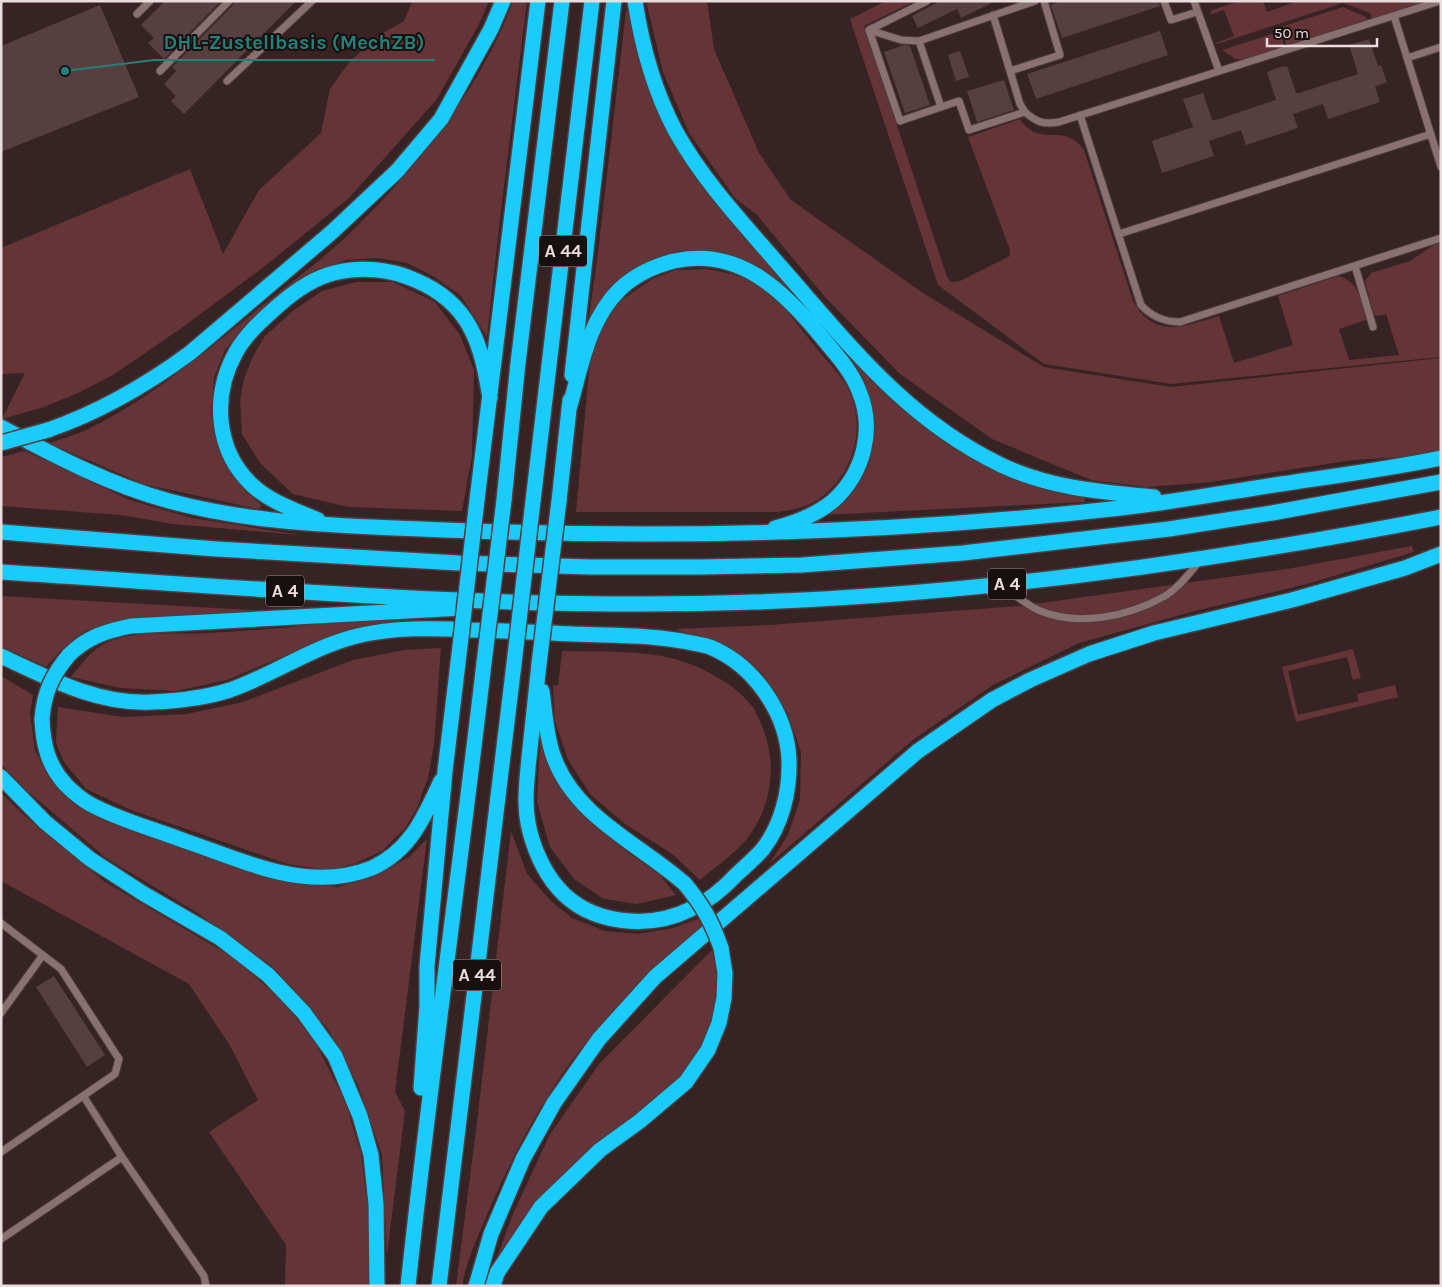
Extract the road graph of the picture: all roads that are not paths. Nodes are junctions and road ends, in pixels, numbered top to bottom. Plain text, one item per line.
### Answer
1 (150, 1) edge
2 (230, 1) edge
3 (312, 1) edge
4 (503, 1) edge
5 (538, 1) edge
6 (562, 1) edge
7 (592, 1) edge
8 (614, 1) edge
9 (635, 1) edge
10 (927, 1) edge
11 (1034, 1) edge
12 (1044, 1) edge
13 (1164, 1) edge
14 (1194, 1) edge
15 (1440, 1) edge
16 (1197, 12) junction
17 (137, 14) dead end
18 (993, 15) junction
19 (1394, 16) junction
20 (869, 30) junction
21 (919, 41) junction
22 (1441, 47) edge
23 (1407, 58) junction
24 (160, 70) dead end
25 (1010, 71) junction
26 (1219, 71) junction
27 (226, 81) dead end
28 (941, 107) junction
29 (1025, 112) junction
30 (1080, 115) junction
31 (1431, 134) junction
32 (1441, 167) edge
33 (1118, 234) junction
34 (1441, 238) edge
35 (1355, 266) junction
36 (1374, 327) dead end
37 (490, 398) junction
38 (569, 409) junction
39 (1, 427) edge
40 (1, 443) edge
41 (1441, 458) edge
42 (1441, 482) edge
43 (1183, 500) junction
44 (1441, 517) edge
45 (329, 525) junction
46 (1, 532) edge
47 (758, 534) junction
48 (1441, 554) edge
49 (1201, 559) junction
50 (1, 572) edge
51 (1001, 584) junction
52 (570, 603) junction
53 (1, 656) edge
54 (540, 664) junction
55 (445, 771) junction
56 (1, 777) edge
57 (1, 923) edge
58 (44, 955) junction
59 (1, 1013) edge
60 (84, 1097) junction
61 (1, 1152) edge
62 (122, 1157) junction
63 (417, 1199) junction
64 (1, 1239) edge
65 (206, 1286) edge
66 (377, 1286) edge
67 (408, 1286) edge
68 (439, 1286) edge
69 (476, 1286) edge
70 (493, 1286) edge

1 - 17 lane
2 - 24 lane
3 - 27 lane
4 - 40 highway, bridge
5 - 37 highway
6 - 63 highway, A 44, bridge
7 - 68 highway, A 44, bridge
8 - 38 highway
9 - 43 highway
10 - 20 lane
11 - 18 lane
12 - 25 lane
13 - 16 lane
14 - 16 lane
15 - 19 lane
16 - 26 lane
18 - 21 lane
18 - 25 lane
19 - 23 lane
19 - 26 lane
20 - 21 lane
20 - 28 lane
21 - 28 lane
22 - 23 lane
23 - 31 lane
25 - 29 lane
26 - 30 lane
28 - 29 lane
29 - 30 lane
30 - 33 lane
31 - 32 lane
31 - 33 lane
33 - 35 lane
34 - 35 lane
35 - 36 lane
37 - 45 highway
37 - 55 highway, bridge
38 - 47 highway
38 - 54 highway, bridge
39 - 45 highway
41 - 43 highway
42 - 46 highway, A 4
43 - 47 highway
44 - 49 highway, A 4
45 - 47 highway
48 - 69 highway
49 - 51 highway, A 4
49 - 51 lane
50 - 52 highway, A 4
51 - 52 highway, A 4
52 - 55 highway, bridge
53 - 54 highway
54 - 70 highway, bridge
55 - 63 highway
56 - 66 highway
57 - 58 lane
58 - 59 lane
58 - 60 lane
60 - 61 lane
60 - 62 lane
62 - 64 lane
62 - 65 lane
63 - 67 highway, A 44

